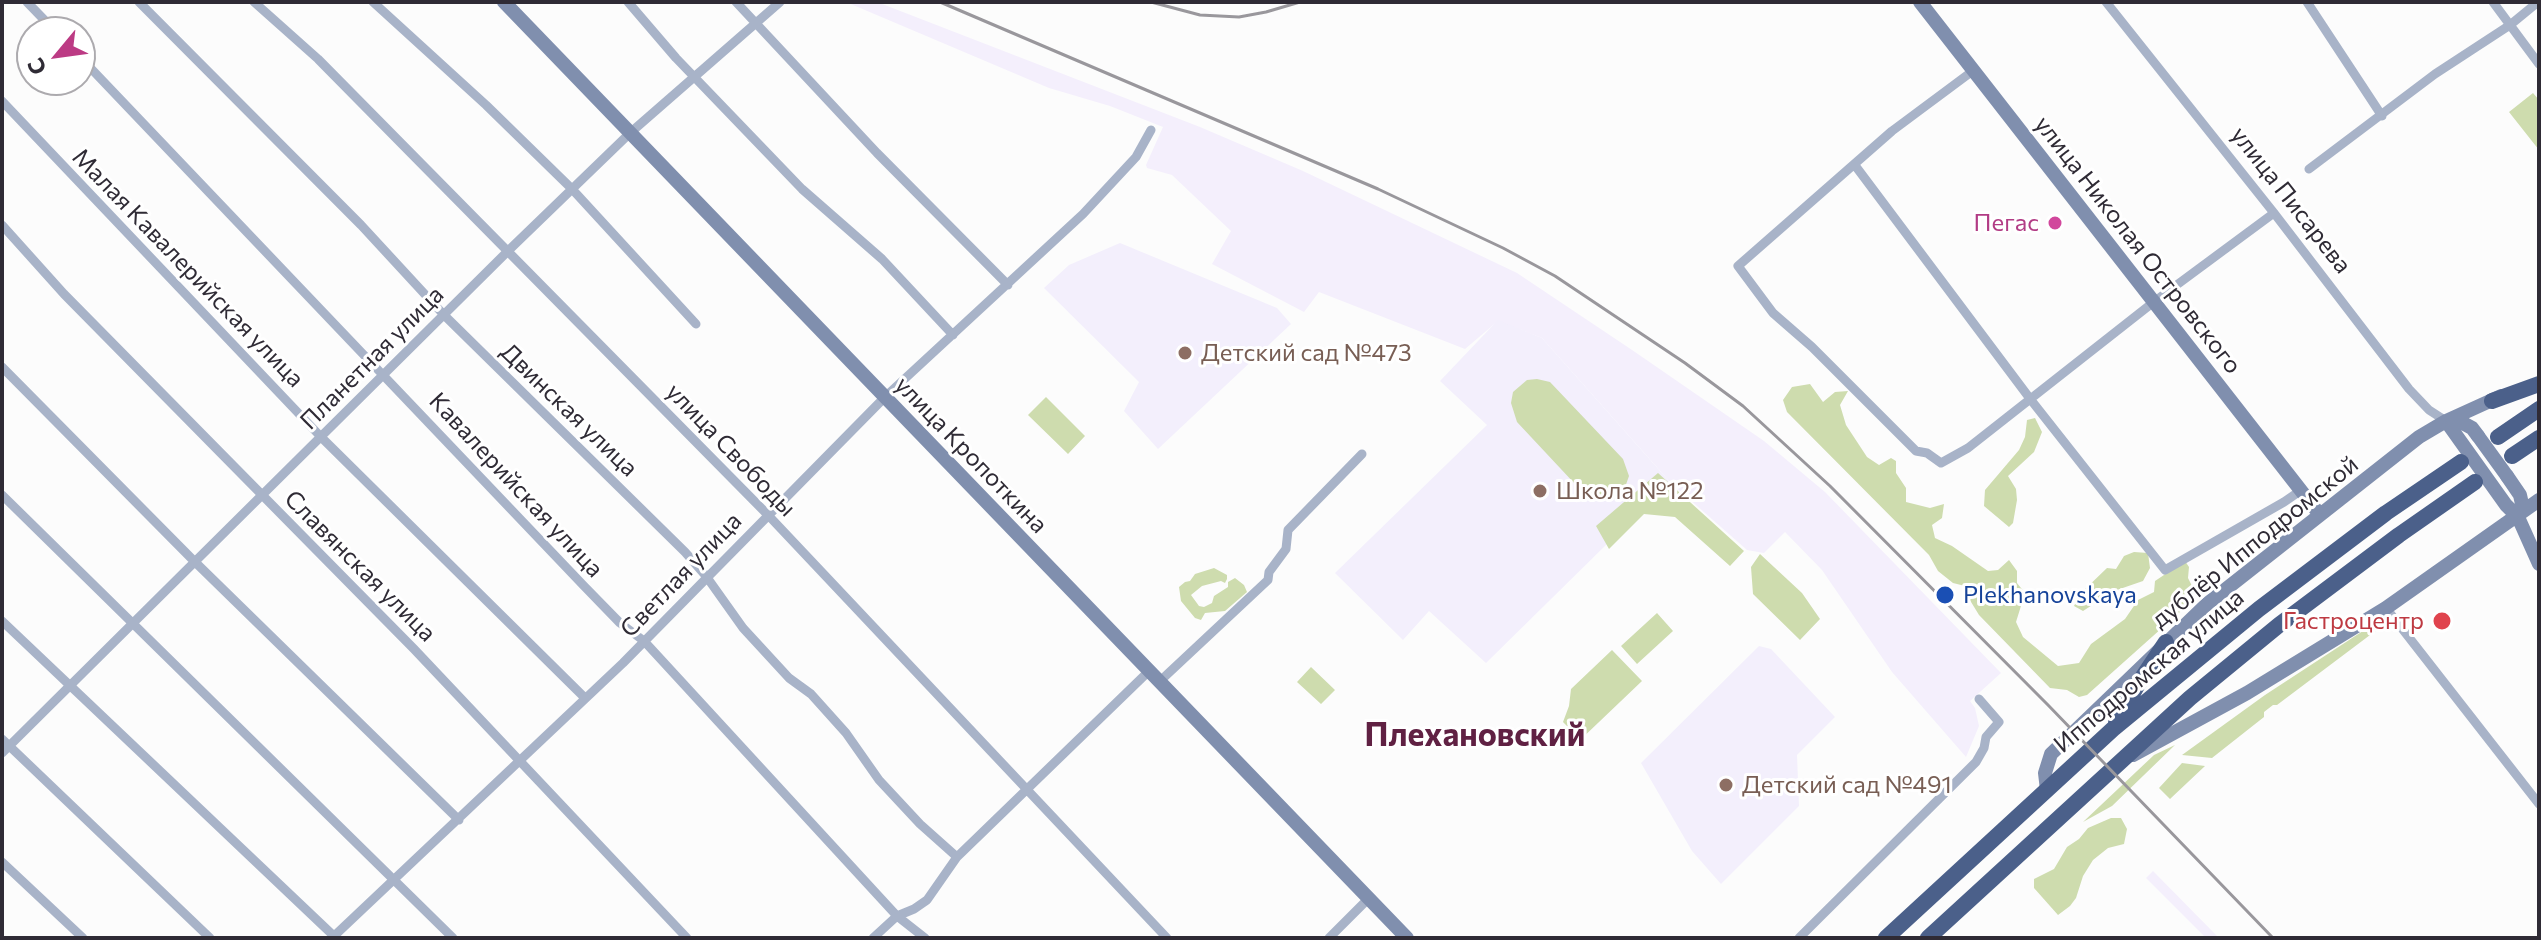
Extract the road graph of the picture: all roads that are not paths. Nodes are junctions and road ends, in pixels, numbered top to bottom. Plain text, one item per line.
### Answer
1 (139, 2) edge
2 (373, 2) edge
3 (504, 2) edge
4 (628, 2) edge
5 (736, 2) edge
6 (780, 2) edge
7 (2106, 2) edge
8 (2307, 2) edge
9 (2493, 2) edge
10 (2538, 2) edge
11 (259, 4) edge
12 (1926, 4) edge
13 (756, 24) junction
14 (2510, 25) junction
15 (2539, 64) edge
16 (1974, 70) junction
17 (96, 74) edge
18 (696, 76) junction
19 (2, 101) edge
20 (2382, 116) junction
21 (1151, 130) dead end
22 (630, 133) junction
23 (1854, 164) junction
24 (2309, 169) dead end
25 (572, 189) junction
26 (2274, 213) junction
27 (2, 225) edge
28 (509, 250) junction
29 (1008, 285) junction
30 (2155, 301) junction
31 (444, 315) junction
32 (696, 324) dead end
33 (953, 335) junction
34 (2, 367) edge
35 (385, 374) junction
36 (2539, 374) edge
37 (2539, 384) edge
38 (885, 397) junction
39 (2031, 400) junction
40 (2492, 401) junction
41 (2539, 409) edge
42 (2446, 421) junction
43 (2498, 437) dead end
44 (322, 438) junction
45 (2539, 438) edge
46 (1362, 454) dead end
47 (2512, 456) dead end
48 (2461, 462) dead end
49 (2475, 482) dead end
50 (2300, 491) junction
51 (2, 495) edge
52 (262, 495) junction
53 (2539, 500) edge
54 (768, 515) junction
55 (2320, 515) junction
56 (2518, 517) junction
57 (194, 561) junction
58 (2539, 564) edge
59 (706, 576) junction
60 (2386, 608) junction
61 (2, 621) edge
62 (132, 624) junction
63 (644, 641) junction
64 (2166, 642) junction
65 (1154, 677) junction
66 (71, 687) junction
67 (585, 698) junction
68 (1979, 699) dead end
69 (2113, 729) junction
70 (5, 746) edge
71 (2124, 760) junction
72 (520, 763) junction
73 (1025, 789) junction
74 (2047, 790) junction
75 (2539, 804) edge
76 (459, 820) junction
77 (957, 857) junction
78 (2, 862) edge
79 (395, 880) junction
80 (1368, 899) junction
81 (897, 916) junction
82 (334, 937) edge
83 (83, 938) edge
84 (210, 938) edge
85 (453, 938) edge
86 (687, 938) edge
87 (873, 938) edge
88 (925, 938) edge
89 (1167, 938) edge
90 (1329, 938) edge
91 (1407, 938) edge
92 (1799, 938) edge
93 (1886, 938) edge
94 (1928, 938) edge

1 - 31 street, Двинская улица
2 - 25 street
3 - 22 street, улица Кропоткина
4 - 18 street
5 - 13 street
6 - 13 street, Планетная улица
7 - 26 street, улица Писарева
8 - 20 street
9 - 14 street
10 - 14 street
11 - 28 street, улица Свободы
12 - 16 street, улица Николая Островского
13 - 18 street, Планетная улица
13 - 29 street
14 - 15 street
14 - 20 street
16 - 23 street
16 - 30 street, улица Николая Островского
17 - 35 street, Кавалерийская улица
18 - 22 street, Планетная улица
18 - 33 street
19 - 44 street, Малая Кавалерийская улица
20 - 24 street
21 - 29 street, Светлая улица
22 - 25 street, Планетная улица
22 - 38 street, улица Кропоткина
23 - 39 street
23 - 39 street
25 - 28 street, Планетная улица
25 - 32 street
26 - 30 street
26 - 42 street, улица Писарева
27 - 52 street, Славянская улица
28 - 31 street, Планетная улица
28 - 54 street, улица Свободы
29 - 33 street, Светлая улица
30 - 39 street
30 - 50 street, улица Николая Островского
31 - 35 street, Планетная улица
31 - 59 street, Двинская улица
33 - 38 street, Светлая улица
34 - 57 street
35 - 44 street, Планетная улица
35 - 63 street, Кавалерийская улица
36 - 40 street, дублёр Ипподромской
37 - 40 highway
38 - 54 street, Светлая улица
38 - 65 street, улица Кропоткина
39 - 50 street
40 - 42 street, дублёр Ипподромской
41 - 43 highway
42 - 55 street, дублёр Ипподромской
42 - 56 street, улица Писарева
42 - 56 street, улица Писарева, bridge
44 - 52 street, Планетная улица
44 - 67 street, Малая Кавалерийская улица
45 - 47 highway
46 - 65 street
48 - 69 highway, Ипподромская улица
49 - 71 highway, Ипподромская улица
50 - 55 street, улица Николая Островского
51 - 62 street
52 - 57 street, Планетная улица
52 - 72 street, Славянская улица
53 - 56 street
54 - 59 street, Светлая улица
54 - 73 street, улица Свободы
55 - 64 street, дублёр Ипподромской
56 - 58 street, улица Писарева
56 - 60 street
57 - 62 street, Планетная улица
57 - 76 street
59 - 63 street, Светлая улица
59 - 77 street, Двинская улица
60 - 71 street
60 - 75 street
61 - 66 street
62 - 66 street, Планетная улица
62 - 79 street
63 - 67 street, Светлая улица
63 - 81 street, Кавалерийская улица
64 - 69 highway
64 - 74 street, дублёр Ипподромской
65 - 73 street
65 - 80 street, улица Кропоткина
66 - 70 street, Планетная улица
66 - 82 street
67 - 72 street, Светлая улица
68 - 92 street
69 - 74 highway, Ипподромская улица
70 - 84 street
71 - 94 highway, Ипподромская улица
72 - 76 street, Светлая улица
72 - 86 street, Славянская улица
73 - 77 street
73 - 89 street, улица Свободы
74 - 93 highway, Ипподромская улица
76 - 79 street, Светлая улица
77 - 81 street
78 - 83 street
79 - 82 street, Светлая улица
79 - 85 street
80 - 90 street
80 - 91 street, улица Кропоткина
81 - 87 street
81 - 88 street, Кавалерийская улица

